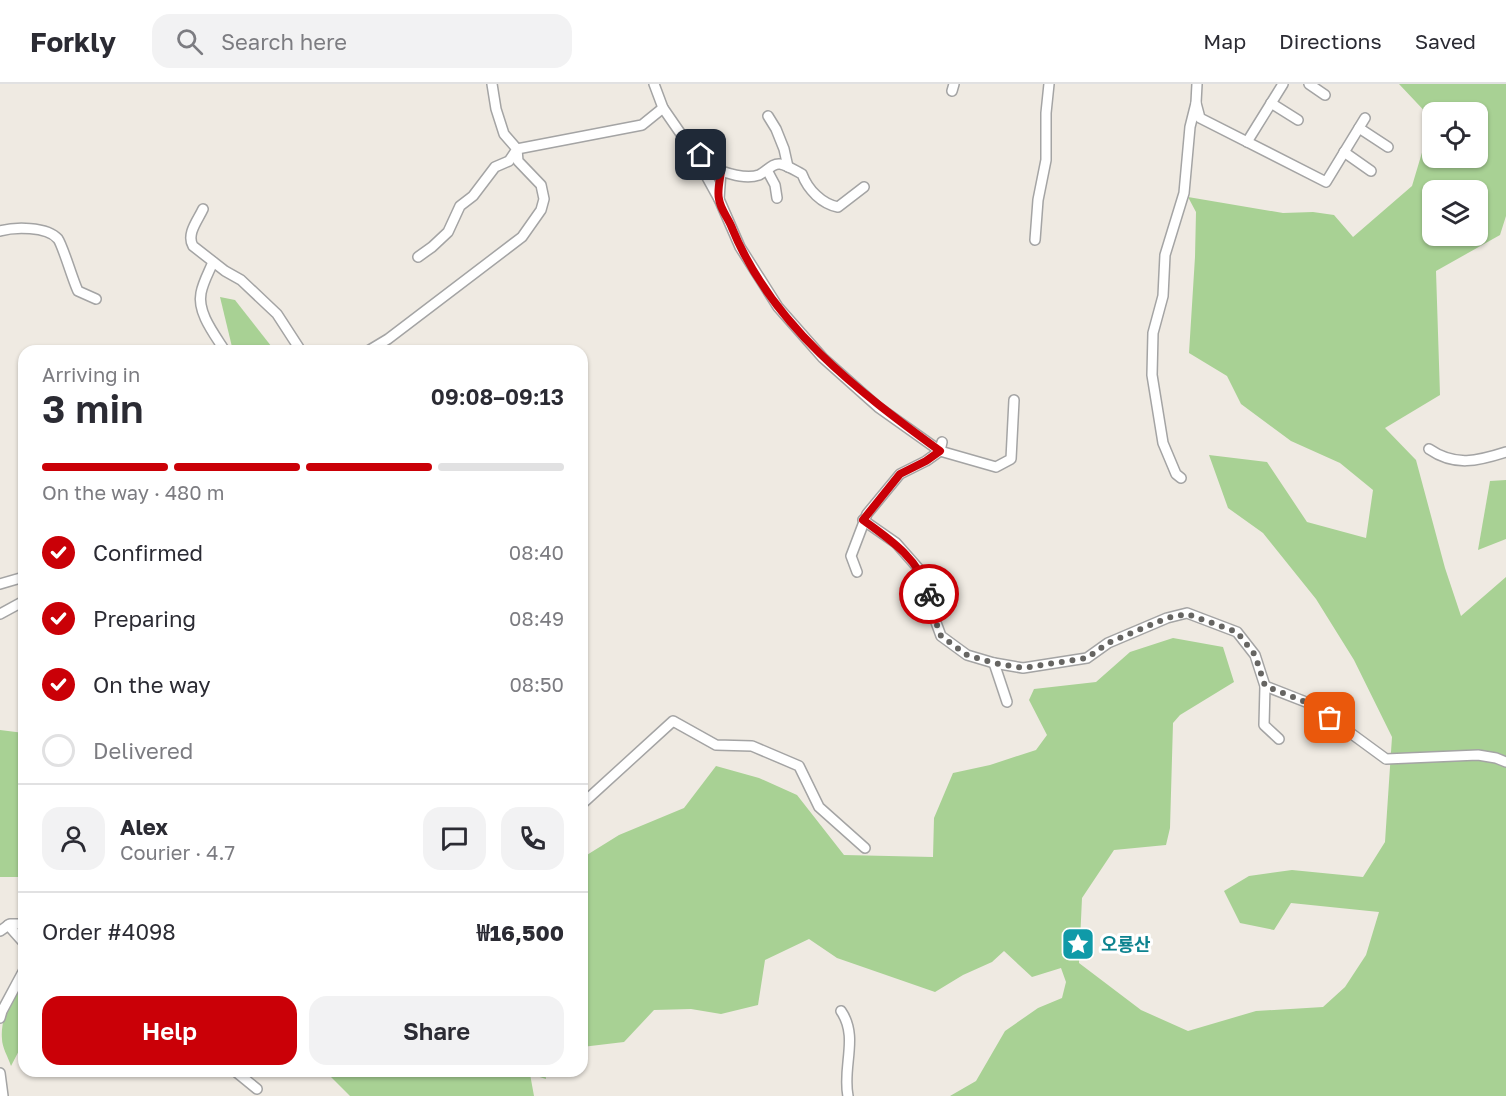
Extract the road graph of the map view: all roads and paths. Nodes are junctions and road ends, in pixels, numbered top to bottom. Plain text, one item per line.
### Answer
1 (492, 84) edge
2 (654, 84) edge
3 (1049, 84) edge
4 (1197, 84) edge
5 (1283, 84) edge
6 (1309, 84) edge
7 (1325, 95) dead end
8 (1196, 103) junction
9 (1271, 104) junction
10 (663, 108) junction
11 (768, 116) dead end
12 (1365, 118) dead end
13 (1298, 120) dead end
14 (1359, 128) junction
15 (1247, 142) junction
16 (689, 145) junction
17 (1388, 147) dead end
18 (517, 149) junction
19 (1344, 152) junction
20 (788, 167) junction
21 (767, 170) junction
22 (721, 171) junction
23 (1371, 171) dead end
24 (864, 187) dead end
25 (777, 198) dead end
26 (719, 200) junction
27 (203, 209) dead end
28 (0, 231) edge
29 (1035, 240) dead end
30 (418, 257) dead end
31 (213, 262) junction
32 (96, 299) dead end
33 (221, 345) edge
34 (297, 345) edge
35 (378, 345) edge
36 (1014, 400) dead end
37 (941, 447) junction
38 (1429, 449) dead end
39 (1506, 452) edge
40 (1181, 478) dead end
41 (863, 520) junction
42 (857, 572) dead end
43 (18, 579) edge
44 (0, 585) edge
45 (18, 604) edge
46 (0, 614) edge
47 (994, 663) junction
48 (1265, 686) junction
49 (1007, 702) dead end
50 (1279, 739) dead end
51 (1506, 762) edge
52 (588, 799) edge
53 (865, 848) dead end
54 (4, 928) edge
55 (18, 938) edge
56 (18, 981) edge
57 (841, 1011) dead end
58 (0, 1018) edge
59 (0, 1073) edge
60 (242, 1077) edge
61 (257, 1089) dead end
62 (3, 1096) edge
63 (848, 1096) edge

1 - 18 street
2 - 10 street
3 - 29 street
4 - 8 street
5 - 9 street
6 - 7 street
8 - 15 street
8 - 40 street
9 - 13 street
9 - 15 street
10 - 16 street
10 - 18 street
11 - 20 street
12 - 14 street
14 - 17 street
14 - 19 street
15 - 19 street
16 - 22 street
16 - 26 street
18 - 30 street
18 - 35 street
19 - 23 street
20 - 21 street
20 - 24 street
21 - 22 street
21 - 25 street
22 - 26 street
26 - 37 street
27 - 31 street
28 - 32 street
31 - 33 street
31 - 34 street
36 - 37 street
37 - 41 street
38 - 39 street
41 - 42 street
41 - 47 street
43 - 44 street
45 - 46 street
47 - 48 street
47 - 49 street
48 - 50 street
48 - 51 street
52 - 53 street
54 - 55 street
56 - 58 street
57 - 63 street
59 - 62 street
60 - 61 street

